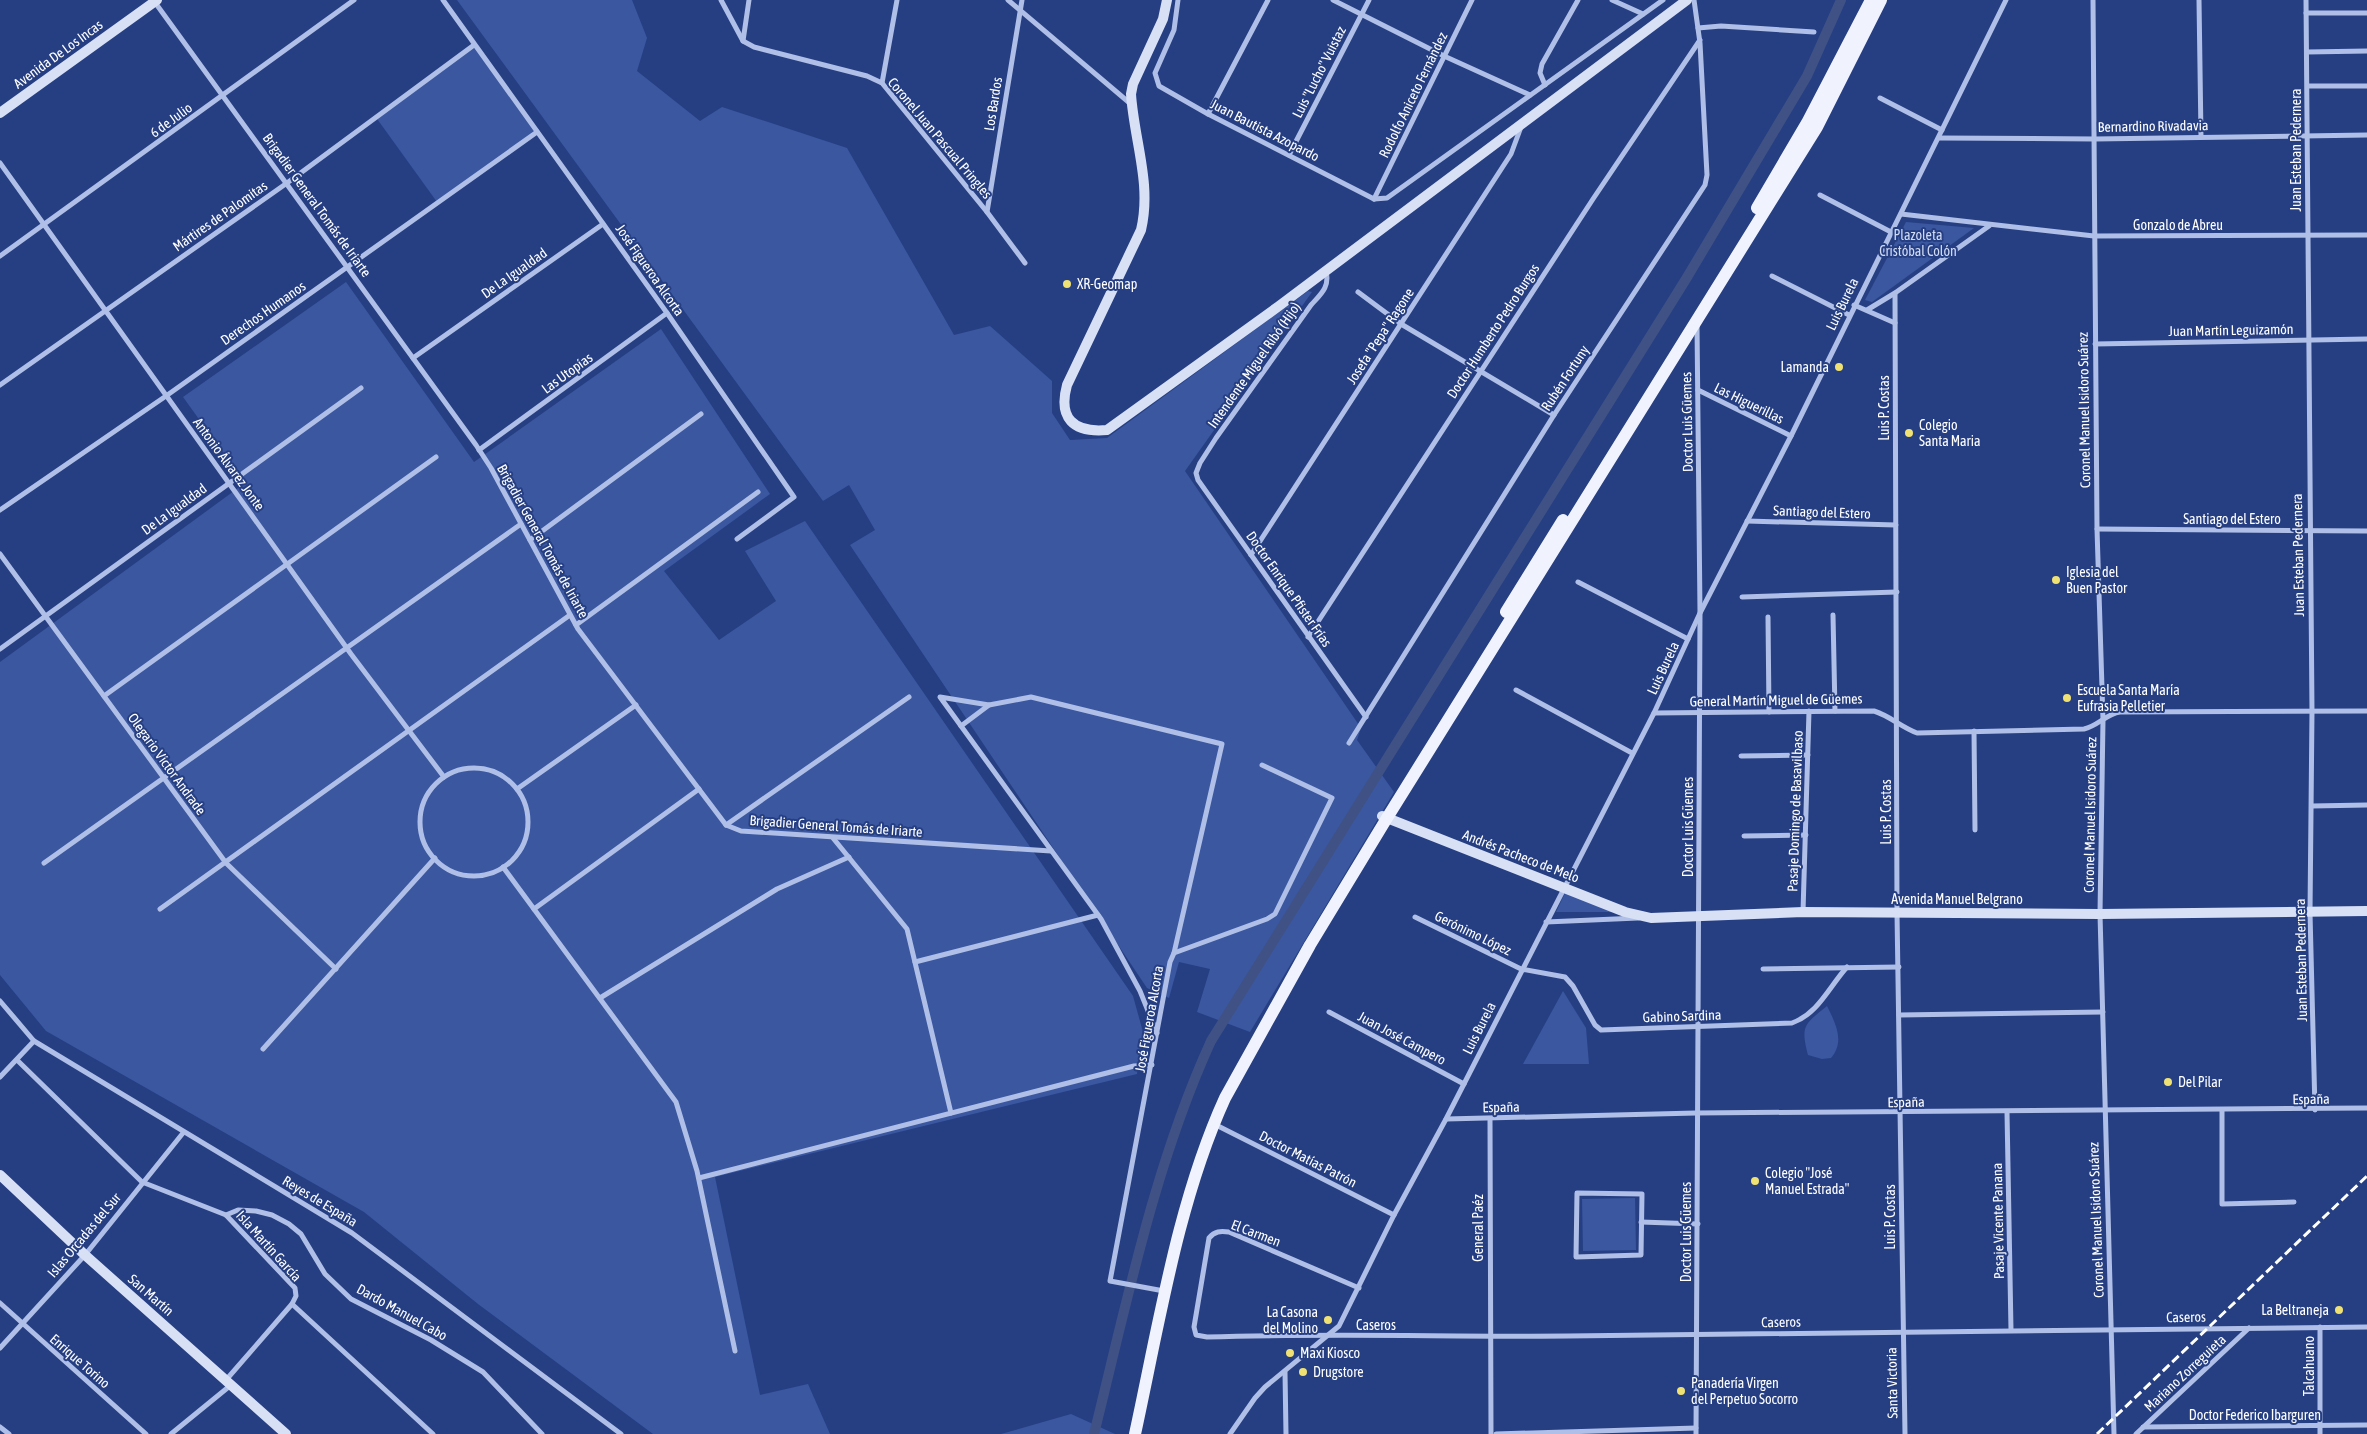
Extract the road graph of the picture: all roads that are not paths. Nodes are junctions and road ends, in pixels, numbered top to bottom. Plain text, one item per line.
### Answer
1 (354, 0) edge
2 (443, 0) edge
3 (721, 0) edge
4 (749, 0) edge
5 (897, 0) edge
6 (1008, 0) edge
7 (1022, 0) edge
8 (1167, 0) edge
9 (1178, 0) edge
10 (1268, 0) edge
11 (1333, 0) edge
12 (1369, 0) edge
13 (1472, 0) edge
14 (1578, 0) edge
15 (1612, 0) edge
16 (1663, 0) edge
17 (1687, 0) edge
18 (1694, 0) edge
19 (1871, 0) edge
20 (1881, 0) edge
21 (2006, 0) edge
22 (2093, 0) edge
23 (2199, 0) edge
24 (2306, 0) edge
25 (155, 1) edge
26 (1020, 10) junction
27 (2367, 13) edge
28 (1362, 14) junction
29 (1643, 14) junction
30 (2306, 14) junction
31 (1698, 28) junction
32 (1814, 32) dead end
33 (1700, 40) junction
34 (742, 41) junction
35 (474, 45) junction
36 (2367, 51) edge
37 (2307, 52) junction
38 (1444, 56) junction
39 (882, 83) junction
40 (1545, 85) junction
41 (2308, 86) junction
42 (2367, 86) edge
43 (1530, 95) junction
44 (224, 96) junction
45 (1880, 98) dead end
46 (1132, 105) junction
47 (0, 113) edge
48 (1208, 114) junction
49 (1522, 126) junction
50 (1942, 130) junction
51 (537, 132) junction
52 (2307, 135) junction
53 (2367, 135) edge
54 (2201, 136) junction
55 (1939, 138) junction
56 (2095, 139) junction
57 (1289, 155) junction
58 (0, 163) edge
59 (287, 183) junction
60 (1820, 195) dead end
61 (1374, 199) junction
62 (987, 212) junction
63 (1901, 214) junction
64 (603, 224) junction
65 (44, 225) junction
66 (1989, 226) junction
67 (1891, 232) junction
68 (2367, 235) edge
69 (2094, 236) junction
70 (2307, 236) junction
71 (0, 256) edge
72 (1025, 263) dead end
73 (348, 267) junction
74 (1326, 271) junction
75 (1772, 276) dead end
76 (1358, 292) dead end
77 (1895, 293) junction
78 (1854, 305) junction
79 (106, 310) junction
80 (1867, 310) junction
81 (667, 313) junction
82 (1849, 315) junction
83 (1697, 320) junction
84 (1895, 323) junction
85 (1401, 324) junction
86 (2367, 339) edge
87 (2309, 340) junction
88 (2095, 344) junction
89 (413, 358) junction
90 (1480, 371) junction
91 (0, 385) edge
92 (361, 388) dead end
93 (1698, 390) junction
94 (166, 396) junction
95 (701, 414) dead end
96 (1554, 415) junction
97 (1790, 436) junction
98 (479, 450) junction
99 (436, 457) dead end
100 (1196, 473) joint
101 (229, 483) junction
102 (758, 492) dead end
103 (0, 510) edge
104 (1747, 521) junction
105 (522, 524) junction
106 (1896, 525) junction
107 (2097, 530) junction
108 (2309, 530) junction
109 (2367, 531) edge
110 (737, 539) dead end
111 (530, 540) junction
112 (0, 554) edge
113 (1251, 555) junction
114 (287, 564) junction
115 (1578, 582) dead end
116 (1897, 592) junction
117 (1742, 597) dead end
118 (1700, 613) junction
119 (570, 615) junction
120 (1833, 615) dead end
121 (45, 616) junction
122 (1768, 617) dead end
123 (576, 625) junction
124 (1308, 636) junction
125 (1688, 639) junction
126 (348, 648) junction
127 (0, 649) edge
128 (1516, 690) dead end
129 (104, 696) junction
130 (909, 697) dead end
131 (636, 705) junction
132 (988, 705) junction
133 (1809, 711) junction
134 (1836, 711) junction
135 (2312, 711) junction
136 (2367, 711) edge
137 (1700, 712) junction
138 (1769, 712) junction
139 (1654, 713) junction
140 (1366, 716) junction
141 (2103, 720) junction
142 (1897, 722) junction
143 (961, 726) junction
144 (409, 731) junction
145 (1974, 731) junction
146 (1349, 743) dead end
147 (1632, 753) junction
148 (1808, 755) junction
149 (1740, 756) dead end
150 (1262, 765) dead end
151 (444, 777) junction
152 (165, 779) junction
153 (517, 789) junction
154 (699, 789) junction
155 (2367, 805) edge
156 (2312, 806) junction
157 (1385, 817) junction
158 (726, 825) junction
159 (1975, 830) dead end
160 (1806, 835) junction
161 (1744, 836) dead end
162 (832, 838) junction
163 (1051, 851) junction
164 (848, 857) junction
165 (435, 858) junction
166 (226, 862) junction
167 (44, 863) dead end
168 (503, 867) junction
169 (1565, 887) junction
170 (160, 909) dead end
171 (534, 909) junction
172 (2367, 911) edge
173 (1803, 912) junction
174 (1897, 913) junction
175 (2310, 913) junction
176 (2100, 914) junction
177 (1098, 915) junction
178 (1699, 916) junction
179 (1415, 917) dead end
180 (1651, 918) junction
181 (1546, 922) junction
182 (1174, 953) junction
183 (915, 962) junction
184 (1846, 967) junction
185 (1899, 967) junction
186 (336, 969) junction
187 (1522, 969) junction
188 (1763, 969) dead end
189 (600, 998) junction
190 (0, 1002) edge
191 (1329, 1012) dead end
192 (2103, 1012) junction
193 (1899, 1015) junction
194 (1696, 1027) junction
195 (1158, 1034) junction
196 (34, 1041) junction
197 (263, 1049) dead end
198 (17, 1060) junction
199 (1152, 1065) junction
200 (0, 1076) edge
201 (1464, 1084) junction
202 (2367, 1108) edge
203 (2315, 1110) junction
204 (2222, 1111) junction
205 (2006, 1112) junction
206 (2104, 1112) junction
207 (951, 1113) junction
208 (1901, 1113) junction
209 (1696, 1114) junction
210 (1490, 1118) junction
211 (1446, 1119) junction
212 (1213, 1124) junction
213 (183, 1133) junction
214 (0, 1175) edge
215 (699, 1178) junction
216 (142, 1182) junction
217 (2294, 1202) dead end
218 (226, 1215) junction
219 (1394, 1215) junction
220 (1641, 1222) junction
221 (1698, 1224) junction
222 (85, 1255) junction
223 (1359, 1288) junction
224 (1164, 1291) junction
225 (0, 1303) edge
226 (292, 1304) junction
227 (21, 1324) junction
228 (2320, 1327) junction
229 (2367, 1327) edge
230 (2249, 1328) junction
231 (2011, 1330) junction
232 (2110, 1330) junction
233 (1902, 1332) junction
234 (1196, 1335) joint
235 (1698, 1335) junction
236 (1327, 1336) junction
237 (1489, 1337) junction
238 (0, 1348) edge
239 (735, 1351) dead end
240 (1285, 1372) junction
241 (229, 1382) junction
242 (2367, 1425) edge
243 (2320, 1426) junction
244 (0, 1427) edge
245 (2143, 1427) junction
246 (1696, 1431) edge
247 (8, 1434) edge
248 (146, 1434) edge
249 (171, 1434) edge
250 (286, 1434) edge
251 (433, 1434) edge
252 (542, 1434) edge
253 (621, 1434) edge
254 (1126, 1434) edge
255 (1135, 1434) edge
256 (1230, 1434) edge
257 (1286, 1434) edge
258 (1491, 1434) edge
259 (1496, 1434) edge
260 (1905, 1434) edge
261 (2114, 1434) edge
262 (2136, 1434) edge
263 (2320, 1434) edge

1 - 44 street, 6 de Julio
2 - 35 street, José Figueroa Alcorta
3 - 34 street
4 - 34 street
5 - 39 street
6 - 26 street
7 - 26 street, Los Bardos
8 - 46 main road
9 - 48 street, Juan Bautista Azopardo
10 - 48 street
11 - 28 street
12 - 28 street, Luis "Lucho" Vuistaz
13 - 38 street, Rodolfo Aniceto Fernández
14 - 40 street
15 - 29 street
16 - 29 street
17 - 49 main road
18 - 31 street, Rubén Fortuny
19 - 157 main road
20 - 83 main road
21 - 50 street, Luis Burela
22 - 56 street, Coronel Manuel Isidoro Suárez
23 - 54 street
24 - 30 street, Juan Esteban Pedernera
25 - 44 street, Brigadier General Tomás de Iriarte
25 - 47 main road, Avenida De Los Incas
26 - 46 street
26 - 62 street, Los Bardos
27 - 30 street
28 - 38 street
28 - 57 street, Luis "Lucho" Vuistaz
29 - 40 street
30 - 37 street, Juan Esteban Pedernera
31 - 32 street
31 - 33 street, Rubén Fortuny
33 - 90 street, Doctor Humberto Pedro Burgos
33 - 96 street, Rubén Fortuny
34 - 39 street, Coronel Juan Pascual Pringles
35 - 51 street, José Figueroa Alcorta
35 - 59 street, Mártires de Palomitas
36 - 37 street
37 - 41 street, Juan Esteban Pedernera
38 - 43 street
38 - 61 street, Rodolfo Aniceto Fernández
39 - 62 street, Coronel Juan Pascual Pringles
40 - 43 street
41 - 42 street
41 - 52 street, Juan Esteban Pedernera
43 - 61 street
44 - 59 street, Brigadier General Tomás de Iriarte
44 - 65 street, 6 de Julio
45 - 50 street
46 - 74 main road
48 - 57 street, Juan Bautista Azopardo
49 - 74 main road
49 - 85 street, Josefa "Pepa" Ragone
50 - 55 street, Luis Burela
51 - 64 street, José Figueroa Alcorta
51 - 73 street, Derechos Humanos
52 - 53 street, Bernardino Rivadavia
52 - 54 street, Bernardino Rivadavia
52 - 70 street, Juan Esteban Pedernera
54 - 56 street, Bernardino Rivadavia
55 - 56 street, Bernardino Rivadavia
55 - 63 street, Luis Burela
56 - 69 street, Coronel Manuel Isidoro Suárez
57 - 61 street, Juan Bautista Azopardo
58 - 65 street, Antonio Álvarez Jonte
59 - 73 street, Brigadier General Tomás de Iriarte
59 - 79 street, Mártires de Palomitas
60 - 67 street
62 - 72 street, Coronel Juan Pascual Pringles
63 - 66 street, Gonzalo de Abreu
63 - 67 street, Luis Burela
64 - 81 street, José Figueroa Alcorta
64 - 89 street, De La Igualdad
65 - 71 street, 6 de Julio
65 - 79 street, Antonio Álvarez Jonte
66 - 69 street, Gonzalo de Abreu
66 - 77 street
67 - 78 street, Luis Burela
68 - 70 street, Gonzalo de Abreu
69 - 70 street, Gonzalo de Abreu
69 - 88 street, Coronel Manuel Isidoro Suárez
70 - 87 street, Juan Esteban Pedernera
73 - 89 street, Brigadier General Tomás de Iriarte
73 - 94 street, Derechos Humanos
74 - 100 street, Intendente Miguel Ribó (Hijo)
75 - 82 street
76 - 85 street
77 - 80 street
77 - 84 street, Luis P. Costas
78 - 80 street
78 - 82 street, Luis Burela
79 - 91 street, Mártires de Palomitas
79 - 94 street, Antonio Álvarez Jonte
80 - 84 street
81 - 98 street, Las Utopías
81 - 110 street, José Figueroa Alcorta
82 - 97 street, Luis Burela
83 - 93 street, Doctor Luis Güemes
83 - 157 main road
84 - 106 street, Luis P. Costas
85 - 90 street
85 - 113 street, Josefa "Pepa" Ragone
86 - 87 street, Juan Martín Leguizamón
87 - 88 street, Juan Martín Leguizamón
87 - 108 street, Juan Esteban Pedernera
88 - 107 street, Coronel Manuel Isidoro Suárez
89 - 98 street, Brigadier General Tomás de Iriarte
90 - 96 street
90 - 124 street, Doctor Humberto Pedro Burgos
92 - 101 street, De La Igualdad
93 - 97 street, Las Higuerillas
93 - 118 street, Doctor Luis Güemes
94 - 101 street, Antonio Álvarez Jonte
94 - 103 street, Derechos Humanos
95 - 111 street
96 - 140 street, Rubén Fortuny
97 - 104 street, Luis Burela
98 - 105 street, Brigadier General Tomás de Iriarte
99 - 114 street
100 - 113 street, Doctor Enrique Pfister Frías
101 - 114 street, Antonio Álvarez Jonte
101 - 121 street, De La Igualdad
102 - 123 street
104 - 106 street, Santiago del Estero
104 - 118 street, Luis Burela
105 - 111 street, Brigadier General Tomás de Iriarte
105 - 126 street
106 - 116 street, Luis P. Costas
107 - 108 street, Santiago del Estero
107 - 141 street, Coronel Manuel Isidoro Suárez
108 - 109 street, Santiago del Estero
108 - 135 street, Juan Esteban Pedernera
111 - 119 street, Brigadier General Tomás de Iriarte
112 - 121 street, Olegario Víctor Andrade
113 - 124 street, Doctor Enrique Pfister Frías
114 - 126 street, Antonio Álvarez Jonte
114 - 129 street
115 - 125 street
116 - 117 street
116 - 142 street, Luis P. Costas
118 - 125 street, Luis Burela
118 - 137 street, Doctor Luis Güemes
119 - 123 street, Brigadier General Tomás de Iriarte
119 - 144 street
120 - 134 street
121 - 127 street, De La Igualdad
121 - 129 street, Olegario Víctor Andrade
122 - 138 street
123 - 131 street, Brigadier General Tomás de Iriarte
124 - 140 street, Doctor Enrique Pfister Frías
125 - 139 street, Luis Burela
126 - 144 street, Antonio Álvarez Jonte
126 - 152 street
128 - 147 street
129 - 152 street, Olegario Víctor Andrade
130 - 158 street
131 - 153 street
131 - 154 street, Brigadier General Tomás de Iriarte
132 - 143 street
132 - 143 street
132 - 182 street
133 - 134 street, General Martín Miguel de Güemes
133 - 138 street, General Martín Miguel de Güemes
133 - 148 street, Pasaje Domingo de Basavilbaso
134 - 142 street, General Martín Miguel de Güemes
135 - 136 street, General Martín Miguel de Güemes
135 - 141 street, General Martín Miguel de Güemes
135 - 156 street, Juan Esteban Pedernera
137 - 138 street, General Martín Miguel de Güemes
137 - 139 street, General Martín Miguel de Güemes
137 - 178 street, Doctor Luis Güemes
139 - 147 street, Luis Burela
140 - 146 street, Rubén Fortuny
141 - 145 street, General Martín Miguel de Güemes
141 - 176 street, Coronel Manuel Isidoro Suárez
142 - 145 street, General Martín Miguel de Güemes
142 - 174 street, Luis P. Costas
143 - 163 street
144 - 151 street, Antonio Álvarez Jonte
144 - 166 street
145 - 159 street
147 - 169 street, Luis Burela
148 - 149 street
148 - 160 street, Pasaje Domingo de Basavilbaso
150 - 182 street, José Figueroa Alcorta
151 - 153 street
151 - 165 street
152 - 166 street, Olegario Víctor Andrade
152 - 167 street
153 - 168 street
154 - 158 street, Brigadier General Tomás de Iriarte
154 - 171 street
155 - 156 street
156 - 175 street, Juan Esteban Pedernera
157 - 169 main road, Andrés Pacheco de Melo
157 - 212 main road
157 - 224 main road
158 - 162 street, Brigadier General Tomás de Iriarte
160 - 161 street
160 - 173 street, Pasaje Domingo de Basavilbaso
162 - 163 street, Brigadier General Tomás de Iriarte
162 - 164 street
163 - 177 street
164 - 183 street
164 - 189 street
165 - 168 street
165 - 186 street
166 - 170 street
166 - 186 street, Olegario Víctor Andrade
168 - 171 street
169 - 180 main road, Andrés Pacheco de Melo
169 - 181 street, Luis Burela
171 - 189 street
172 - 175 main road, Avenida Manuel Belgrano
173 - 174 main road, Avenida Manuel Belgrano
173 - 178 main road, Avenida Manuel Belgrano
174 - 176 main road, Avenida Manuel Belgrano
174 - 185 street, Luis P. Costas
175 - 176 main road, Avenida Manuel Belgrano
175 - 203 street, Juan Esteban Pedernera
176 - 192 street, Coronel Manuel Isidoro Suárez
177 - 183 street
177 - 195 street
178 - 180 main road, Avenida Manuel Belgrano
178 - 194 street, Doctor Luis Güemes
179 - 187 street, Gerónimo López
180 - 181 street, Avenida Manuel Belgrano
181 - 187 street, Luis Burela
182 - 195 street, José Figueroa Alcorta
183 - 207 street
184 - 185 street
184 - 188 street
184 - 194 street, Gabino Sardina
185 - 193 street, Luis P. Costas
186 - 197 street
187 - 194 street, Gabino Sardina
187 - 201 street, Luis Burela
189 - 215 street
190 - 196 street, Reyes de España
191 - 201 street, Juan José Campero
192 - 193 street
192 - 206 street, Coronel Manuel Isidoro Suárez
193 - 208 street, Luis P. Costas
194 - 209 street, Doctor Luis Güemes
195 - 199 street, José Figueroa Alcorta
196 - 198 street
196 - 213 street, Reyes de España
198 - 200 street
198 - 216 street, Isla Martín García
199 - 207 street
199 - 224 street, José Figueroa Alcorta
201 - 211 street, Luis Burela
202 - 203 street, España
203 - 204 street, España
204 - 206 street, España
204 - 217 street
205 - 206 street, España
205 - 208 street, España
205 - 231 street, Pasaje Vicente Panana
206 - 232 street, Coronel Manuel Isidoro Suárez
207 - 215 street
208 - 209 street, España
208 - 233 street, Luis P. Costas
209 - 210 street, España
209 - 221 street, Doctor Luis Güemes
210 - 211 street, España
210 - 237 street, General Paéz
211 - 219 street, Luis Burela
212 - 219 street, Doctor Matías Patrón
212 - 224 main road
213 - 216 street, Islas Orcadas del Sur
213 - 253 street, Reyes de España
214 - 222 main road, San Martín
215 - 239 street
216 - 218 street, Isla Martín García
216 - 222 street, Islas Orcadas del Sur
218 - 226 street, Isla Martín García
218 - 252 street, Dardo Manuel Cabo
219 - 223 street, Luis Burela
220 - 220 street
220 - 221 street
221 - 235 street, Doctor Luis Güemes
222 - 227 street, Islas Orcadas del Sur
222 - 241 main road, San Martín
223 - 234 street, El Carmen
223 - 236 street, Luis Burela
224 - 254 main road
224 - 255 main road
225 - 227 street, Enrique Torino
226 - 241 street
226 - 251 street, Isla Martín García
227 - 238 street, Islas Orcadas del Sur
227 - 248 street, Enrique Torino
228 - 229 street, Caseros
228 - 230 street, Caseros
228 - 243 street, Talcahuano
230 - 232 street, Caseros
230 - 245 street, Mariano Zorreguieta
231 - 232 street, Caseros
231 - 233 street, Caseros
232 - 261 street, Coronel Manuel Isidoro Suárez
233 - 235 street, Caseros
233 - 260 street, Santa Victoria
234 - 236 street, Caseros
235 - 237 street, Caseros
235 - 246 street, Doctor Luis Güemes
236 - 237 street, Caseros
236 - 240 street, Luis Burela
237 - 258 street, General Paéz
240 - 256 street, Luis Burela
240 - 257 street
241 - 249 street
241 - 250 main road, San Martín
242 - 243 street, Doctor Federico Ibarguren
243 - 245 street, Doctor Federico Ibarguren
243 - 263 street, Talcahuano
244 - 247 street
245 - 262 street, Mariano Zorreguieta
246 - 259 street

